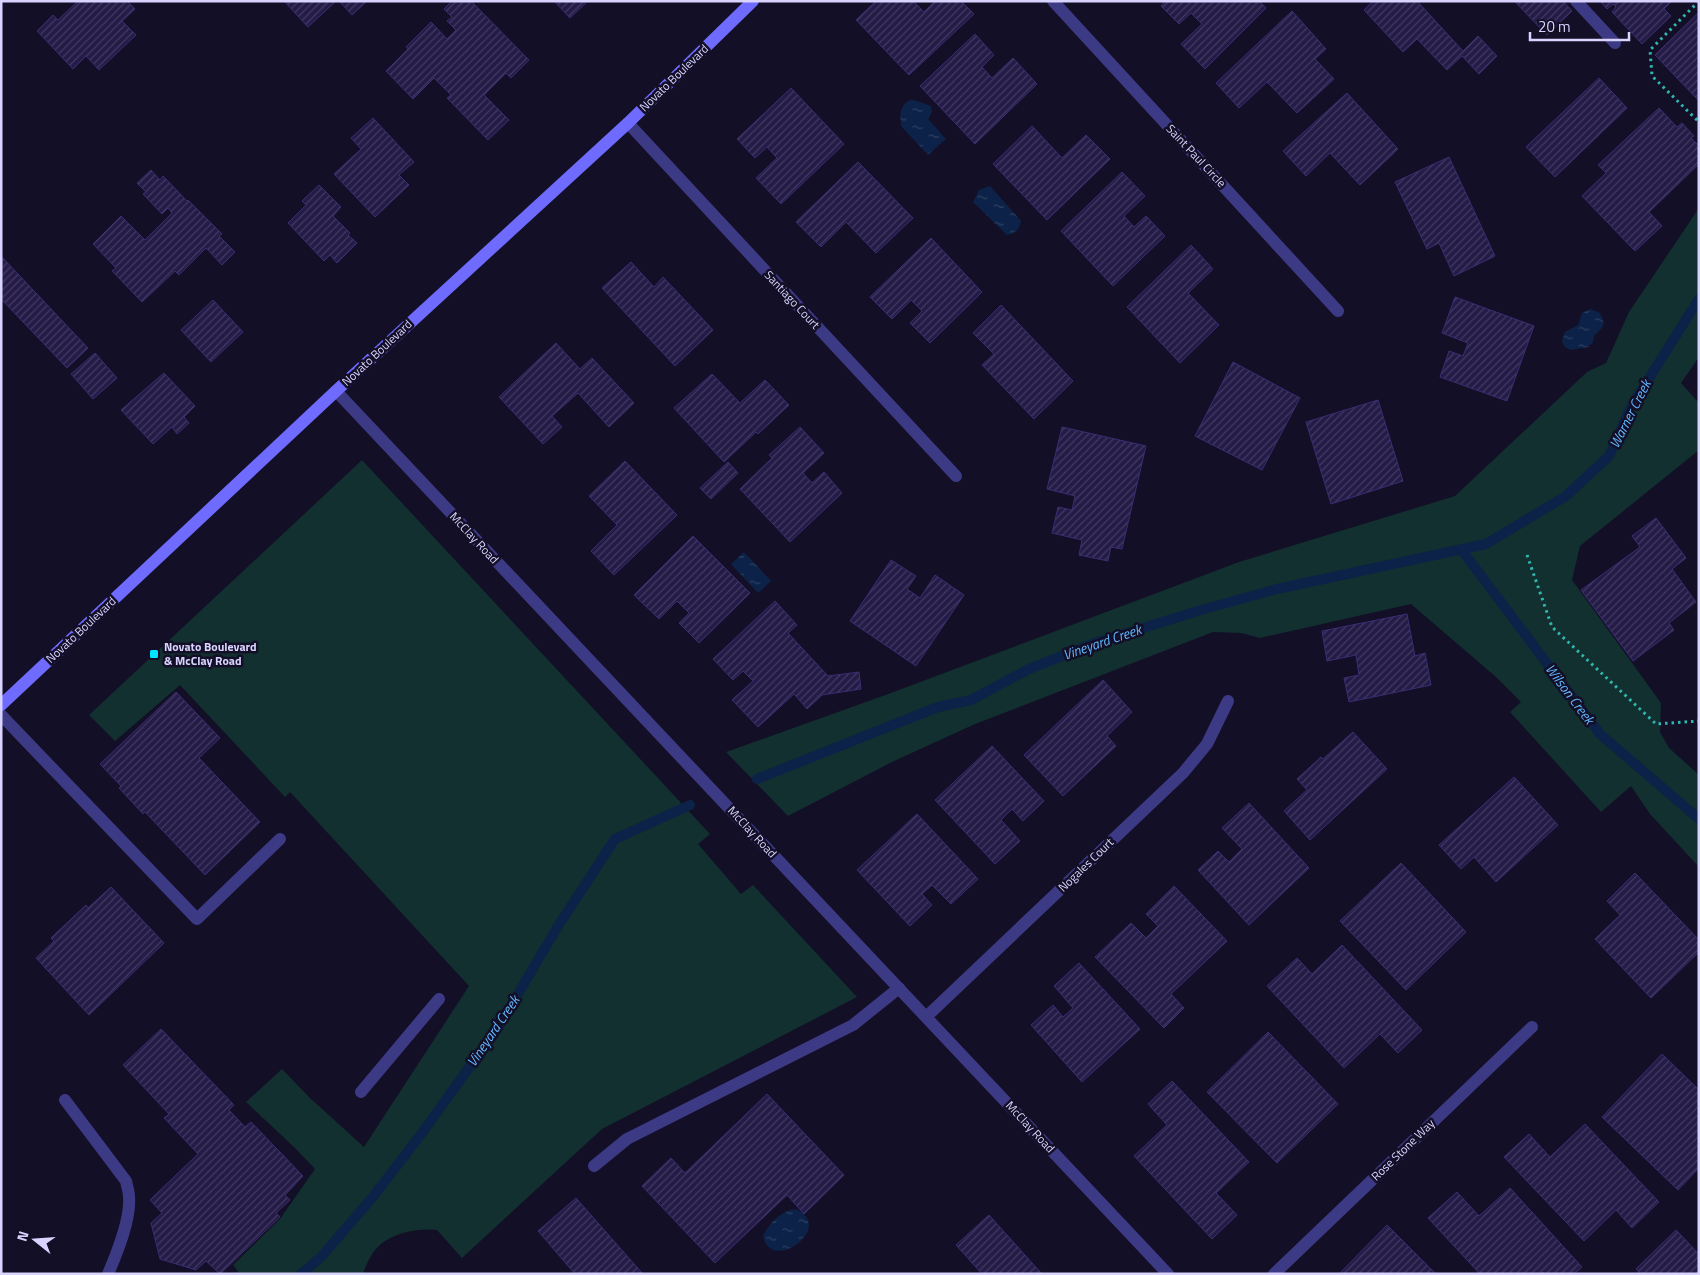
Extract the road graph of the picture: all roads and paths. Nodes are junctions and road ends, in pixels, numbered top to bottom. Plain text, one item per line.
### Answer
1 (753, 1) edge
2 (1053, 1) edge
3 (1576, 1) edge
4 (1699, 1) edge
5 (1615, 43) dead end
6 (1699, 122) edge
7 (628, 123) junction
8 (1338, 311) dead end
9 (336, 391) junction
10 (956, 476) dead end
11 (1527, 555) dead end
12 (1228, 701) dead end
13 (1, 705) edge
14 (1, 715) edge
15 (1699, 721) edge
16 (280, 839) dead end
17 (899, 988) junction
18 (439, 998) dead end
19 (926, 1017) junction
20 (1532, 1027) dead end
21 (361, 1092) dead end
22 (65, 1100) dead end
23 (594, 1166) dead end
24 (108, 1274) edge
25 (1168, 1274) edge
26 (1274, 1274) edge

1 - 7 main road, Novato Boulevard
2 - 8 street, Saint Paul Circle
3 - 5 street
4 - 6 path
7 - 9 main road, Novato Boulevard
7 - 10 street, Santiago Court
9 - 13 main road, Novato Boulevard
9 - 17 street, McClay Road
11 - 15 path
12 - 19 street, Nogales Court
14 - 16 street
17 - 19 street, McClay Road
17 - 23 street
18 - 21 street
19 - 25 street, McClay Road
20 - 26 street, Rose Stone Way
22 - 24 street

